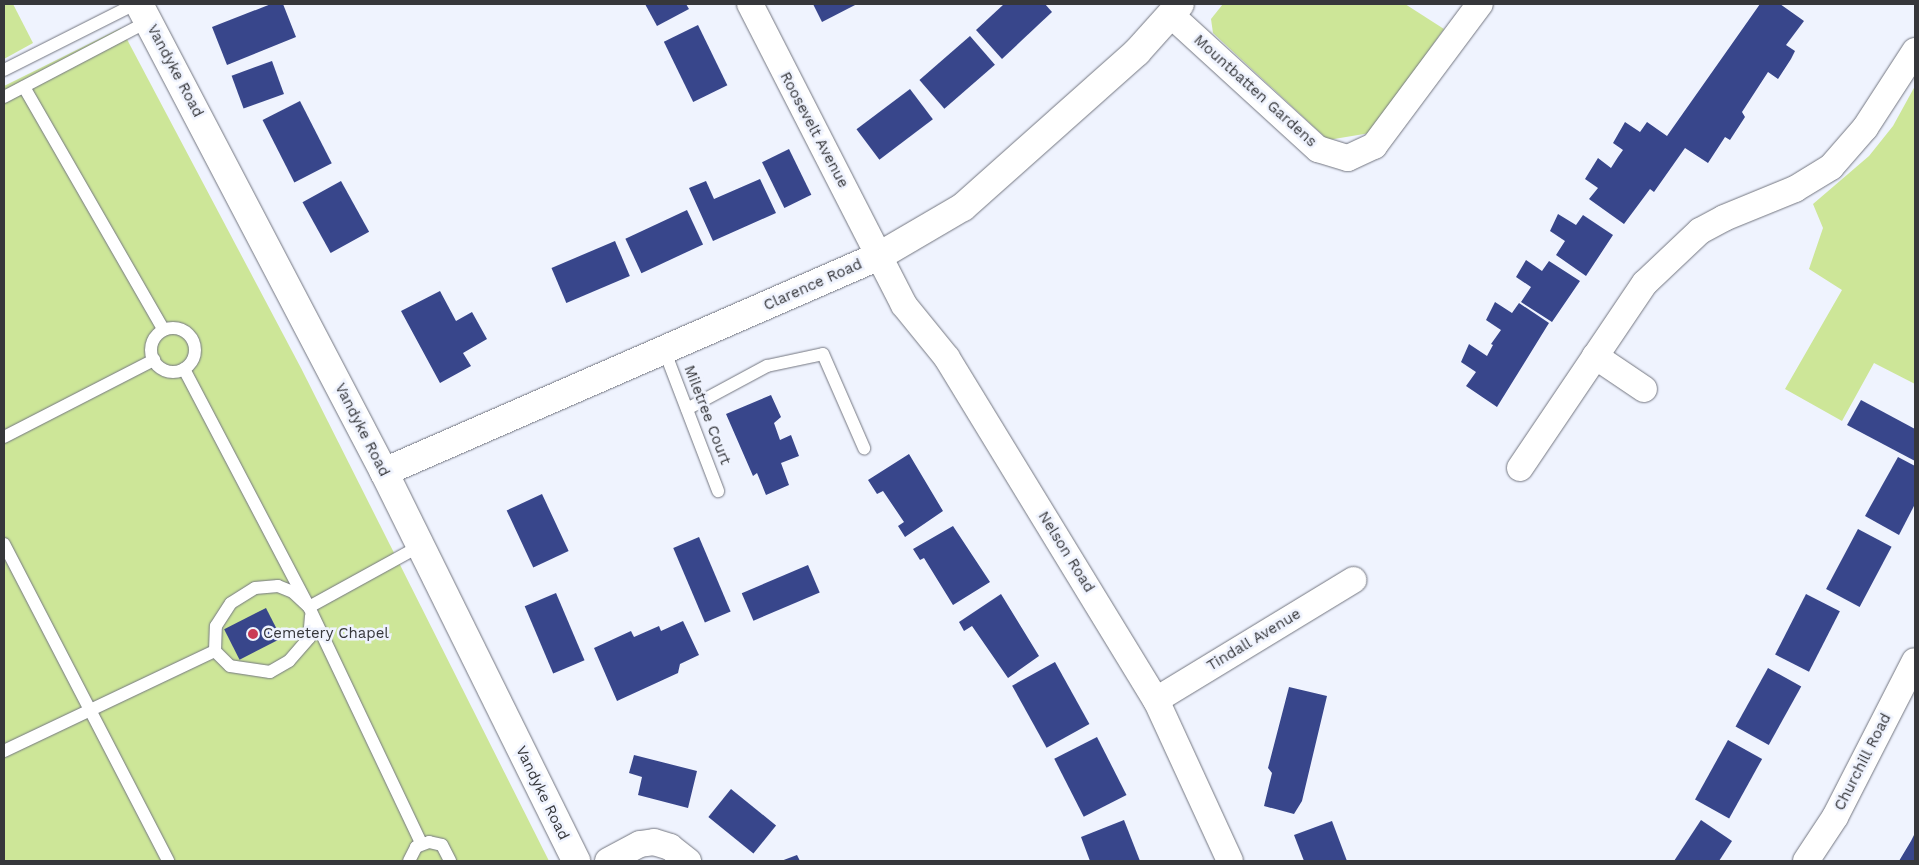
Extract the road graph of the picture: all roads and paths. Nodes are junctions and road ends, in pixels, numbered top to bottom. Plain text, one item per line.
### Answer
1 (750, 4) edge
2 (1480, 4) edge
3 (141, 10) edge
4 (1176, 10) edge
5 (1915, 51) edge
6 (4, 70) edge
7 (24, 87) junction
8 (4, 97) edge
9 (879, 256) junction
10 (164, 330) junction
11 (665, 352) junction
12 (1595, 356) junction
13 (154, 360) junction
14 (184, 369) junction
15 (1644, 389) dead end
16 (687, 409) junction
17 (4, 437) edge
18 (864, 448) dead end
19 (1520, 468) dead end
20 (384, 472) junction
21 (718, 491) dead end
22 (4, 544) edge
23 (420, 546) junction
24 (1353, 580) dead end
25 (308, 607) junction
26 (215, 651) junction
27 (1915, 661) edge
28 (1156, 700) junction
29 (90, 710) junction
30 (4, 751) edge
31 (421, 843) junction
32 (168, 861) edge
33 (409, 861) edge
34 (450, 861) edge
35 (576, 861) edge
36 (608, 861) edge
37 (688, 861) edge
38 (1230, 861) edge
39 (1806, 861) edge

1 - 9 street, Roosevelt Avenue
2 - 4 street, Mountbatten Gardens
3 - 6 lane
3 - 7 lane
3 - 20 street, Vandyke Road
4 - 9 street, Clarence Road
5 - 12 street
7 - 8 lane
7 - 10 lane
9 - 11 street, Clarence Road
9 - 28 street, Nelson Road
10 - 13 lane
10 - 14 lane
11 - 16 lane, Miletree Court
11 - 20 street, Clarence Road
12 - 15 street
12 - 19 street
13 - 14 lane
13 - 17 lane
14 - 25 lane
16 - 18 lane
16 - 21 lane, Miletree Court
20 - 23 street, Vandyke Road
22 - 29 lane
23 - 25 lane
23 - 35 street, Vandyke Road
24 - 28 street, Tindall Avenue
25 - 26 lane
25 - 26 lane
25 - 31 lane
26 - 29 lane
27 - 39 street, Churchill Road
28 - 38 street, Nelson Road
29 - 30 lane
29 - 32 lane
31 - 33 lane
31 - 34 lane
36 - 37 street

